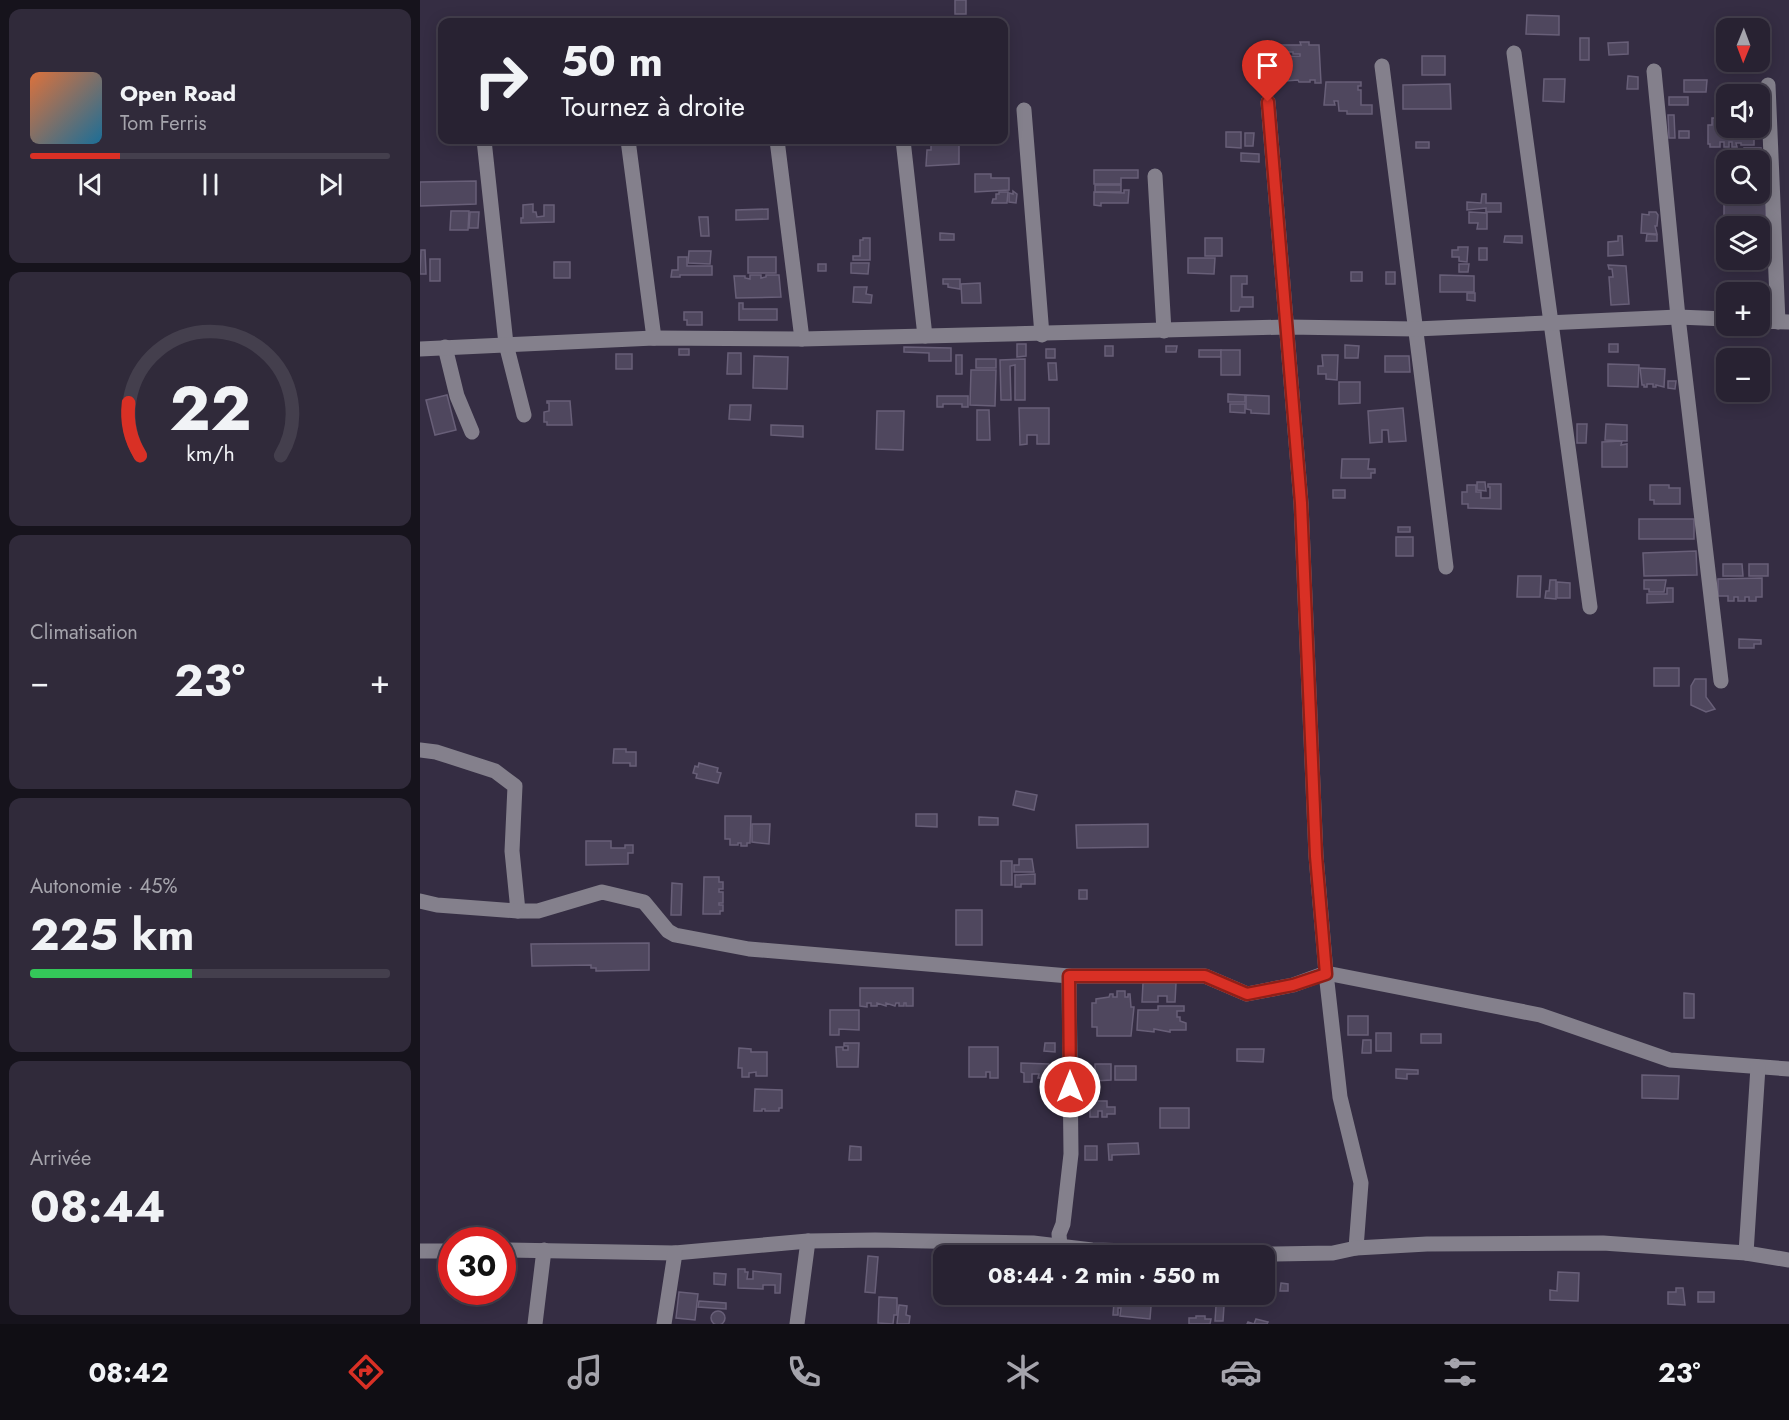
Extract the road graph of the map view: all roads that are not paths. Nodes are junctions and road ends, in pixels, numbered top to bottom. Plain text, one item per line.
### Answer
1 (1514, 53) dead end
2 (1382, 66) dead end
3 (1654, 71) dead end
4 (1268, 102) dead end
5 (1024, 110) dead end
6 (1770, 115) edge
7 (484, 144) edge
8 (629, 144) edge
9 (778, 144) edge
10 (903, 144) edge
11 (1155, 176) dead end
12 (1678, 317) junction
13 (1716, 319) edge
14 (1784, 322) edge
15 (1550, 324) junction
16 (1287, 327) junction
17 (1416, 329) junction
18 (1164, 331) junction
19 (1042, 335) junction
20 (925, 336) junction
21 (654, 338) junction
22 (802, 339) junction
23 (506, 344) junction
24 (446, 347) junction
25 (420, 349) edge
26 (524, 415) dead end
27 (472, 432) dead end
28 (1446, 567) dead end
29 (1590, 607) dead end
30 (1721, 681) dead end
31 (420, 750) edge
32 (420, 901) edge
33 (518, 912) junction
34 (1326, 974) junction
35 (1069, 976) junction
36 (1758, 1067) junction
37 (1789, 1069) edge
38 (808, 1241) junction
39 (1046, 1245) edge
40 (1060, 1245) edge
41 (1356, 1248) junction
42 (544, 1250) junction
43 (420, 1251) edge
44 (438, 1251) edge
45 (516, 1251) edge
46 (675, 1253) junction
47 (1746, 1253) junction
48 (1275, 1254) edge
49 (1789, 1260) edge
50 (535, 1324) edge
51 (664, 1324) edge
52 (797, 1324) edge

1 - 15 street
2 - 17 street
3 - 12 street
4 - 16 street
5 - 19 street
6 - 14 street
7 - 23 street
8 - 21 street
9 - 22 street
10 - 20 street
11 - 18 street
12 - 13 street
12 - 15 street
12 - 30 street
15 - 17 street
15 - 29 street
16 - 17 street
16 - 18 street
16 - 34 street
17 - 28 street
18 - 19 street
19 - 20 street
20 - 22 street
21 - 22 street
21 - 23 street
23 - 24 street
23 - 26 street
24 - 25 street
24 - 27 street
31 - 33 street
32 - 33 street
33 - 35 street
34 - 35 street
34 - 36 street
34 - 41 street
35 - 40 street
36 - 37 street
36 - 47 street
38 - 39 street
38 - 46 street
38 - 52 street
41 - 47 street
41 - 48 street
42 - 45 street
42 - 46 street
42 - 50 street
43 - 44 street
46 - 51 street
47 - 49 street

